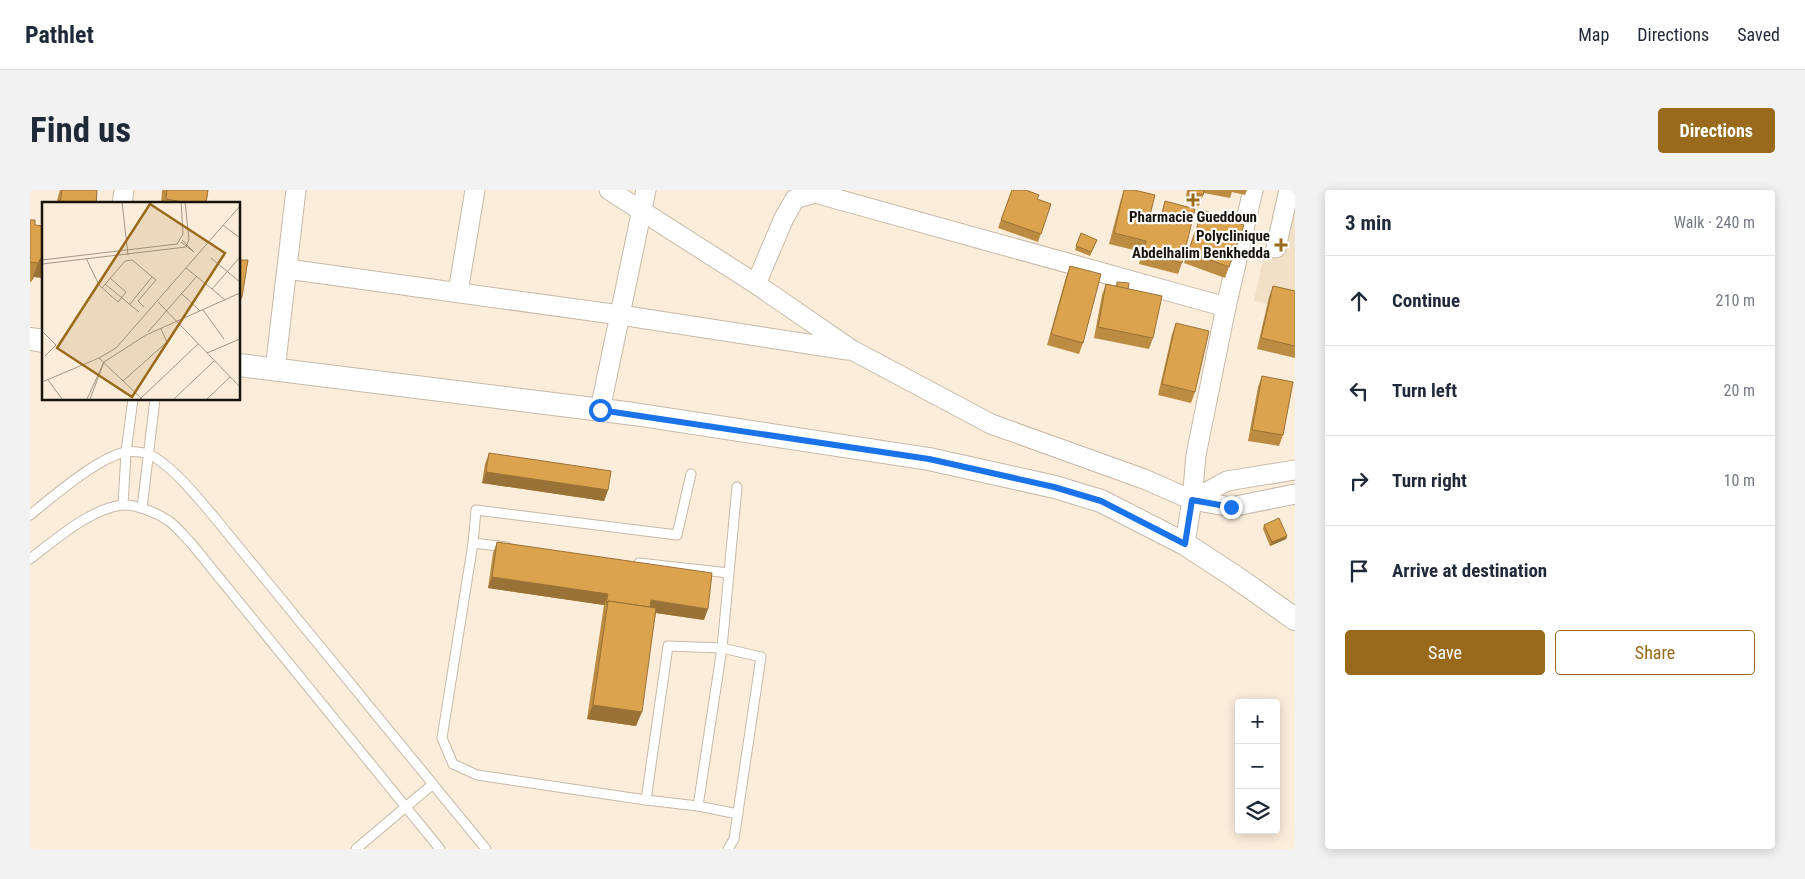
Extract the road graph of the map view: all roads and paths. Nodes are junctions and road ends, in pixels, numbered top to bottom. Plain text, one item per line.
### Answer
1 (296, 190) edge
2 (475, 190) edge
3 (609, 190) edge
4 (646, 190) edge
5 (1253, 190) edge
6 (1289, 190) edge
7 (640, 210) junction
8 (1276, 248) dead end
9 (287, 269) junction
10 (756, 284) junction
11 (458, 292) junction
12 (1226, 307) junction
13 (620, 314) junction
14 (852, 350) junction
15 (240, 365) edge
16 (275, 370) junction
17 (133, 400) edge
18 (155, 400) edge
19 (600, 410) junction
20 (126, 452) junction
21 (148, 454) junction
22 (1295, 470) edge
23 (691, 474) dead end
24 (737, 487) dead end
25 (1295, 494) edge
26 (1192, 500) junction
27 (123, 505) junction
28 (142, 508) junction
29 (30, 515) edge
30 (473, 542) junction
31 (1185, 544) junction
32 (512, 547) edge
33 (30, 559) edge
34 (630, 562) edge
35 (729, 573) junction
36 (1295, 618) edge
37 (722, 648) junction
38 (433, 784) junction
39 (646, 800) junction
40 (698, 806) junction
41 (406, 808) junction
42 (738, 814) junction
43 (356, 849) edge
44 (440, 849) edge
45 (486, 849) edge
46 (728, 849) edge

1 - 9 street
2 - 11 street
3 - 7 street
4 - 7 street
5 - 12 street
6 - 8 street
7 - 10 street
7 - 13 street
9 - 11 street
9 - 16 street
10 - 12 street
10 - 14 street
11 - 13 street
12 - 26 street
13 - 14 street
13 - 19 street
14 - 26 street
15 - 16 street
16 - 19 street
17 - 20 lane
18 - 21 lane
19 - 31 street
20 - 21 lane
20 - 27 lane
20 - 29 lane
21 - 28 lane
21 - 38 lane
22 - 26 street
23 - 30 lane
24 - 35 lane
25 - 26 street
26 - 31 street
27 - 28 lane
27 - 33 lane
28 - 41 lane
30 - 32 lane
30 - 39 lane
31 - 36 street
34 - 35 lane
35 - 37 lane
37 - 39 lane
37 - 40 lane
37 - 42 lane
38 - 41 lane
38 - 45 lane
39 - 40 lane
40 - 42 lane
41 - 43 lane
41 - 44 lane
42 - 46 lane

